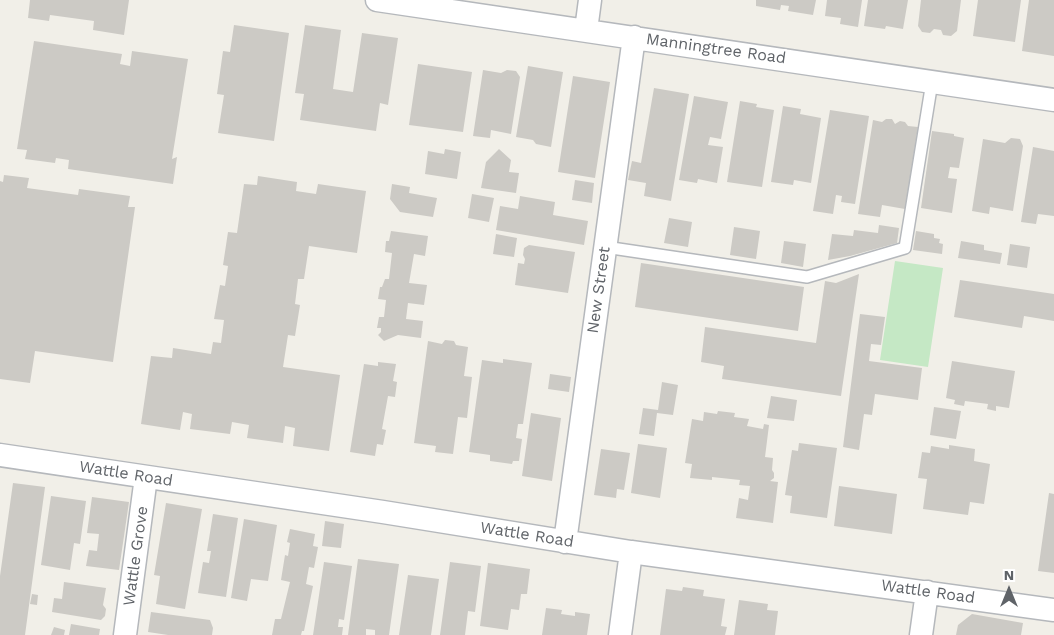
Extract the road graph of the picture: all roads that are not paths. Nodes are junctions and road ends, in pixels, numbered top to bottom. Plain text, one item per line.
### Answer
1 (377, 0) edge
2 (590, 0) edge
3 (586, 30) junction
4 (634, 37) junction
5 (932, 82) junction
6 (1054, 100) edge
7 (605, 247) junction
8 (0, 455) edge
9 (146, 477) junction
10 (565, 542) junction
11 (631, 552) junction
12 (927, 592) junction
13 (1054, 610) edge
14 (125, 635) edge
15 (620, 635) edge
16 (921, 635) edge

1 - 3 street, Manningtree Road
2 - 3 street
3 - 4 street, Manningtree Road
4 - 5 street, Manningtree Road
4 - 7 street, New Street
5 - 6 street, Manningtree Road
5 - 7 lane
7 - 10 street, New Street
8 - 9 street, Wattle Road
9 - 10 street, Wattle Road
9 - 14 street, Wattle Grove
10 - 11 street, Wattle Road
11 - 12 street, Wattle Road
11 - 15 street
12 - 13 street, Wattle Road
12 - 16 street

